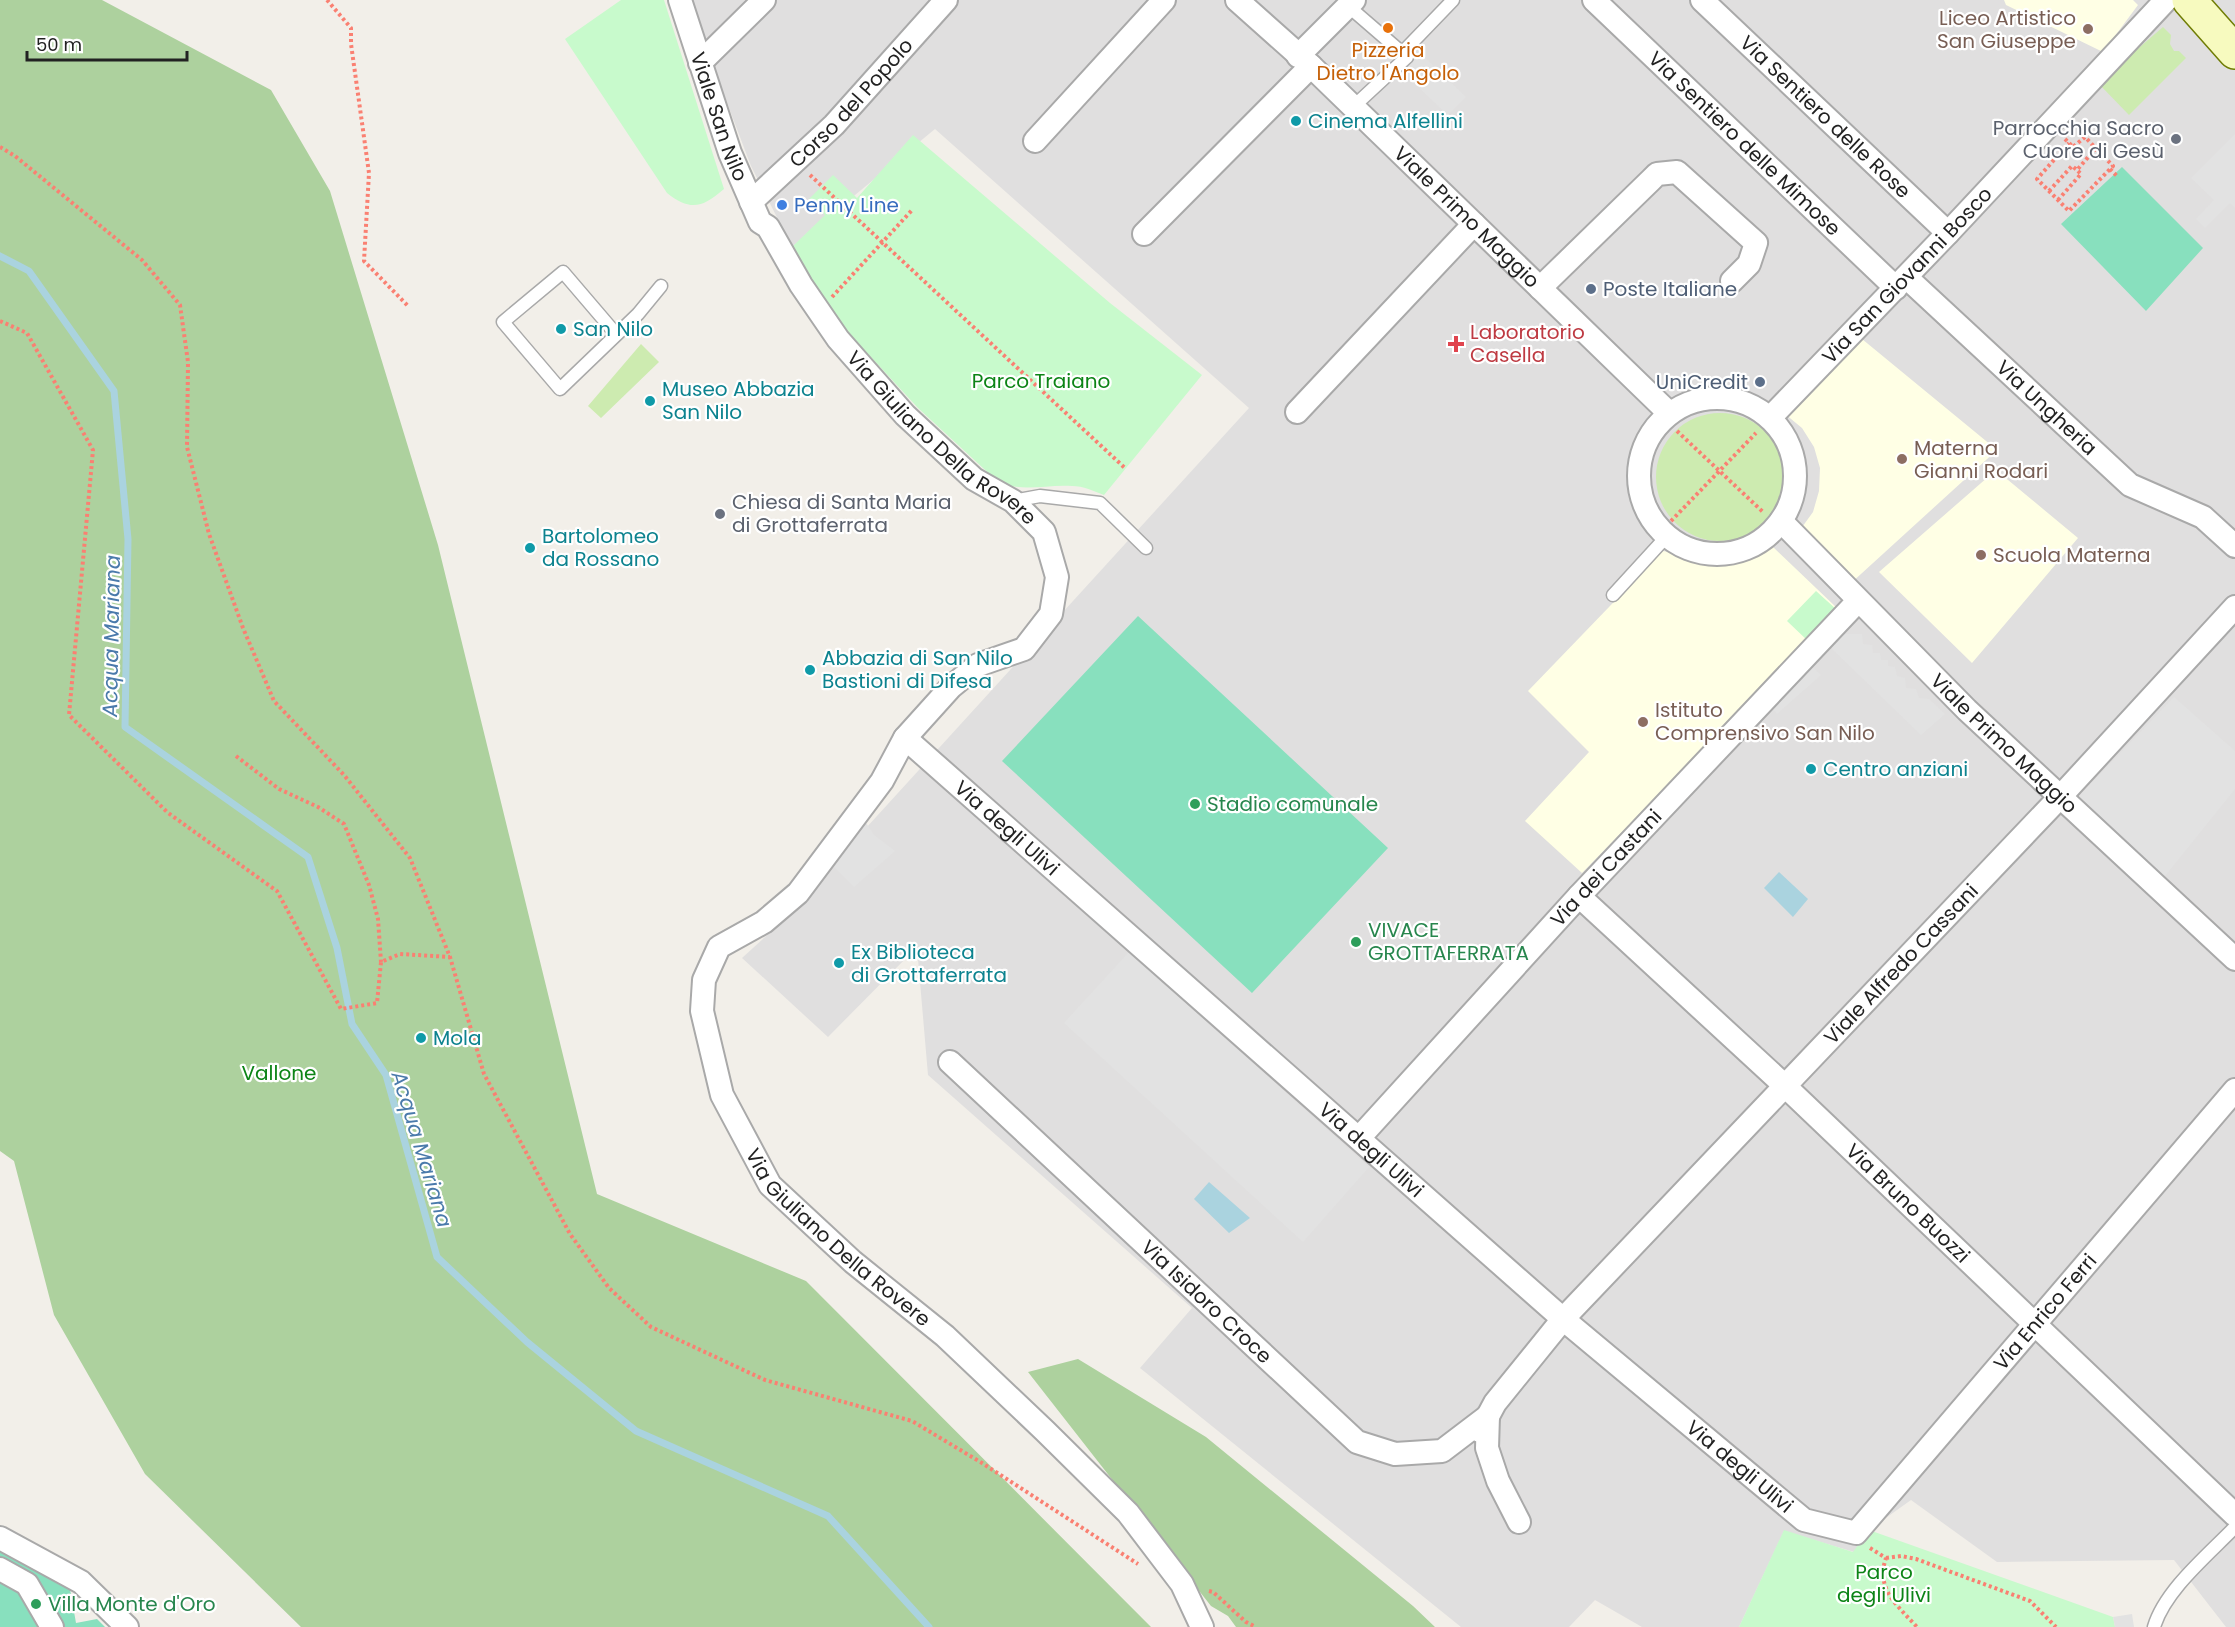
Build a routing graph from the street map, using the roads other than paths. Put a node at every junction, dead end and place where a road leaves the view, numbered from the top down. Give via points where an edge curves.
1 (680, 0) edge
2 (764, 0) edge
3 (946, 0) edge
4 (1164, 0) edge
5 (1453, 0) edge
6 (1594, 0) edge
7 (1702, 0) edge
8 (2166, 0) edge
9 (2189, 0) edge
10 (1248, 3) edge
11 (1351, 3) edge
12 (2235, 52) edge
13 (1402, 53) junction
14 (1305, 61) junction
15 (700, 63) junction
16 (1353, 107) junction
17 (1035, 141) dead end
18 (751, 202) junction
19 (1474, 224) junction
20 (768, 227) joint
21 (1948, 233) junction
22 (1144, 234) dead end
23 (1732, 281) dead end
24 (1901, 283) junction
25 (661, 286) dead end
26 (1540, 288) junction
27 (616, 334) junction
28 (1297, 412) dead end
29 (1666, 415) junction
30 (1770, 418) junction
31 (1013, 501) junction
32 (1779, 524) junction
33 (1664, 534) junction
34 (2235, 546) edge
35 (1146, 548) dead end
36 (1613, 595) dead end
37 (1858, 601) junction
38 (2235, 607) edge
39 (905, 738) junction
40 (2060, 797) junction
41 (1579, 896) junction
42 (2235, 959) edge
43 (950, 1062) dead end
44 (1784, 1085) junction
45 (2235, 1090) edge
46 (1359, 1138) junction
47 (1563, 1319) junction
48 (2033, 1324) junction
49 (1484, 1424) junction
50 (2235, 1515) edge
51 (1520, 1522) dead end
52 (2235, 1527) edge
53 (1856, 1533) joint
54 (0, 1538) edge
55 (0, 1569) edge
56 (52, 1627) edge
57 (127, 1627) edge
58 (1202, 1627) edge
59 (2154, 1627) edge

1 - 15 street, Viale San Nilo
2 - 15 street
3 - 18 street, Corso del Popolo via 834,125
4 - 17 street
5 - 13 lane
6 - 24 street, Via Sentiero delle Mimose
7 - 21 street, Via Sentiero delle Rose
8 - 21 street, Via San Giovanni Bosco
9 - 12 main road
10 - 14 street, Viale Primo Maggio
11 - 13 lane
11 - 14 street
13 - 16 lane via 1407,57
14 - 16 street, Viale Primo Maggio
14 - 22 street
15 - 18 street, Viale San Nilo
16 - 19 street, Viale Primo Maggio
18 - 20 street, Viale San Nilo via 760,222
19 - 26 street, Viale Primo Maggio
19 - 28 street
20 - 31 street, Via Giuliano Della Rovere via 838,339 905,415 974,479
21 - 24 street, Via San Giovanni Bosco
23 - 26 street via 1749,264 1756,243 1677,172 1658,174
24 - 30 street, Via San Giovanni Bosco
24 - 34 street, Via Ungheria via 2130,485 2203,517
25 - 27 lane
26 - 29 street, Viale Primo Maggio
27 - 27 lane via 560,389 503,322 563,272
29 - 30 street via 1694,400 1721,397 1747,403
29 - 33 street via 1650,433 1638,470 1645,508
30 - 32 street via 1785,435 1794,456 1796,479 1792,501
31 - 35 lane via 1040,496 1100,503
31 - 39 street, Via Giuliano Della Rovere via 1044,532 1051,552 1057,577 1051,614 1024,649 978,665 951,687
32 - 33 street via 1753,546 1718,554 1682,546
32 - 37 street, Viale Primo Maggio
33 - 36 lane
37 - 40 street, Viale Primo Maggio
37 - 41 street, Via dei Castani
38 - 40 street, Viale Alfredo Cassani
39 - 46 street, Via degli Ulivi
39 - 58 street, Via Giuliano Della Rovere via 882,781 798,893 764,922 719,947 704,980 702,1011 722,1095 770,1185 853,1262 945,1336 1128,1513 1182,1584
40 - 42 street, Viale Primo Maggio
40 - 44 street, Viale Alfredo Cassani
41 - 44 street, Via Bruno Buozzi
41 - 46 street, Via dei Castani
43 - 49 street, Via Isidoro Croce via 1357,1442 1395,1454 1442,1451
44 - 47 street, Viale Alfredo Cassani
44 - 48 street, Via Bruno Buozzi
45 - 48 street, Via Enrico Ferri
46 - 47 street, Via degli Ulivi
47 - 49 street, Viale Alfredo Cassani via 1495,1403
47 - 53 street, Via degli Ulivi via 1804,1520
48 - 50 street, Via Bruno Buozzi
48 - 53 street, Via Enrico Ferri
49 - 51 street via 1498,1481
52 - 59 lane via 2186,1578 2158,1614
54 - 57 street via 81,1582
55 - 56 street via 27,1584

